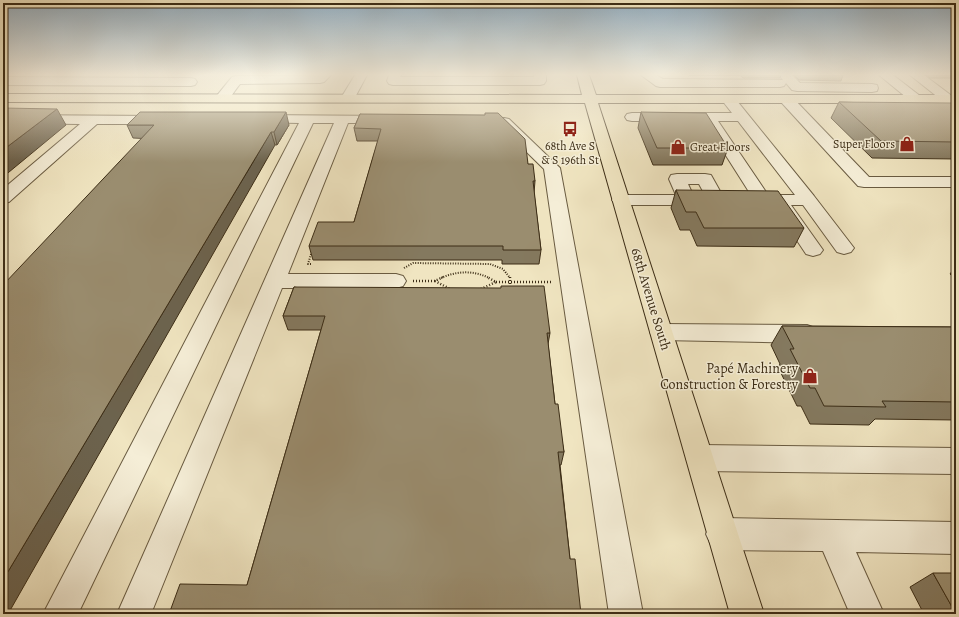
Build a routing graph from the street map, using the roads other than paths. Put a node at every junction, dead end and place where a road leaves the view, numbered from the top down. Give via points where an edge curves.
1 (287, 104) edge
2 (347, 104) edge
3 (378, 104) edge
4 (591, 104) edge
5 (732, 104) edge
6 (794, 104) edge
7 (345, 109) junction
8 (632, 117) dead end
9 (708, 117) junction
10 (742, 117) junction
11 (3, 119) edge
12 (236, 119) edge
13 (308, 119) junction
14 (406, 119) edge
15 (485, 119) edge
16 (93, 120) junction
17 (180, 120) edge
18 (956, 182) edge
19 (3, 198) edge
20 (621, 200) junction
21 (771, 200) junction
22 (808, 200) junction
23 (844, 248) dead end
24 (813, 250) dead end
25 (402, 277) road end
26 (275, 281) junction
27 (661, 332) junction
28 (829, 334) edge
29 (700, 458) junction
30 (956, 461) edge
31 (722, 534) junction
32 (832, 536) junction
33 (956, 538) edge
34 (60, 614) edge
35 (134, 614) edge
36 (626, 614) edge
37 (747, 614) edge
38 (867, 614) edge

1 - 7 main road
2 - 7 street
3 - 7 main road
4 - 20 main road, 68th Avenue South
5 - 10 street
6 - 18 street via 864,182
7 - 13 street
7 - 14 street
7 - 26 street
8 - 9 street
9 - 10 street
9 - 21 street
10 - 22 street
11 - 16 street
12 - 13 street
13 - 34 street
15 - 36 street via 501,119 552,168
16 - 17 street
16 - 19 street
20 - 21 street
20 - 27 main road, 68th Avenue South
21 - 22 street
21 - 24 street
22 - 23 street
25 - 26 street
26 - 35 street
27 - 28 street
27 - 29 main road, 68th Avenue South
29 - 30 street
29 - 31 main road, 68th Avenue South
31 - 32 street
31 - 37 main road, 68th Avenue South
32 - 33 street
32 - 38 street

